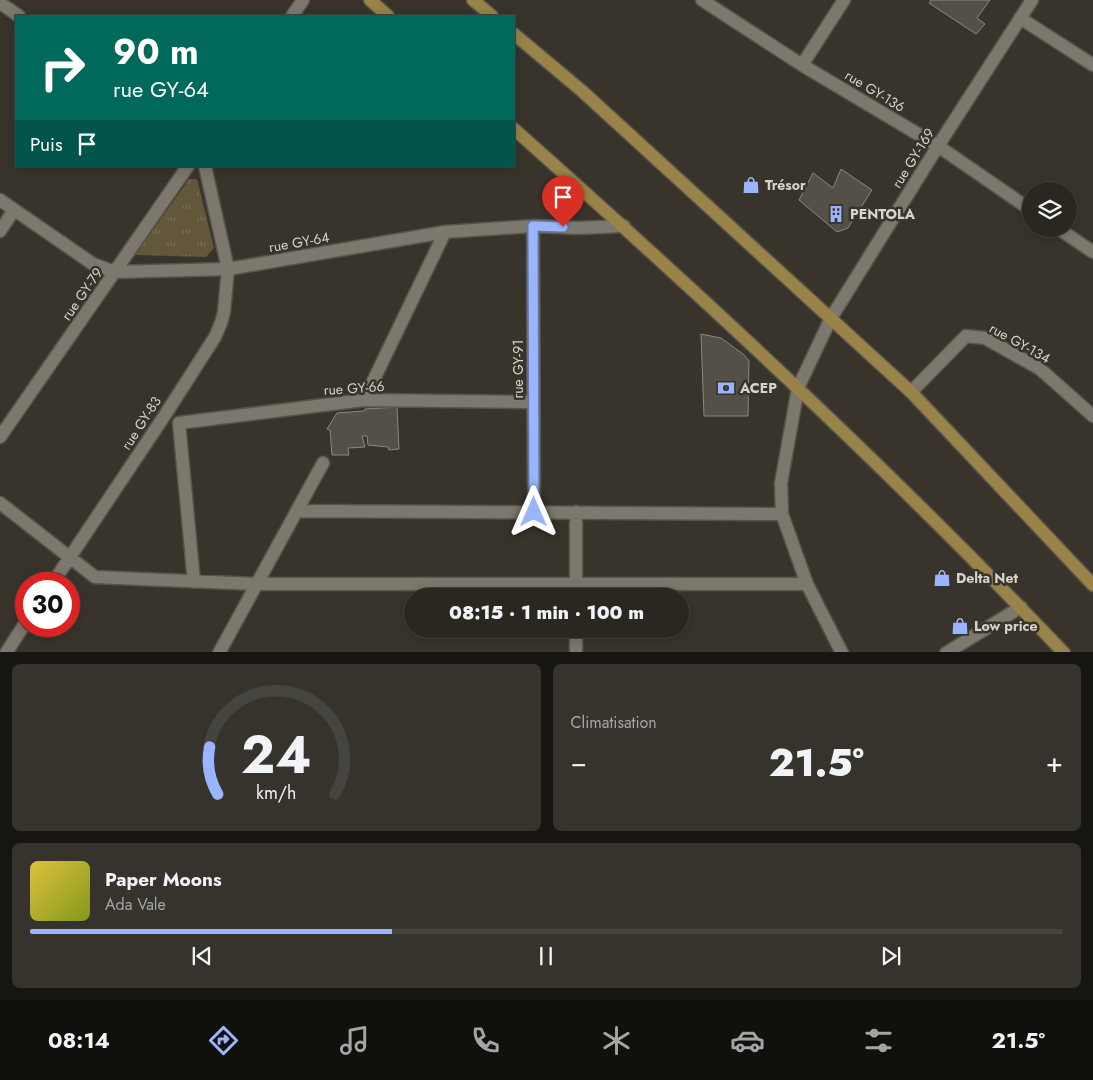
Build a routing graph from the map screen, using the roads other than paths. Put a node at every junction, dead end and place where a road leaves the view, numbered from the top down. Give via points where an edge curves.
1 (303, 0) edge
2 (370, 0) edge
3 (473, 0) edge
4 (702, 0) edge
5 (844, 0) edge
6 (1032, 0) edge
7 (0, 2) edge
8 (18, 15) edge
9 (293, 15) edge
10 (387, 15) edge
11 (491, 15) edge
12 (1020, 18) junction
13 (515, 35) edge
14 (802, 65) junction
15 (1093, 65) edge
16 (515, 129) edge
17 (938, 146) junction
18 (187, 167) edge
19 (204, 167) edge
20 (0, 200) edge
21 (1022, 204) edge
22 (14, 210) junction
23 (533, 226) junction
24 (624, 226) junction
25 (0, 231) edge
26 (445, 232) junction
27 (1071, 237) edge
28 (1093, 252) edge
29 (228, 269) junction
30 (115, 272) junction
31 (831, 318) junction
32 (798, 388) junction
33 (911, 392) junction
34 (364, 400) junction
35 (533, 402) junction
36 (1093, 415) edge
37 (165, 416) junction
38 (179, 423) junction
39 (0, 437) edge
40 (323, 463) dead end
41 (0, 503) edge
42 (297, 511) junction
43 (534, 512) junction
44 (576, 512) junction
45 (782, 514) junction
46 (70, 557) junction
47 (60, 572) edge
48 (194, 582) junction
49 (256, 584) junction
50 (807, 584) junction
51 (1093, 585) edge
52 (469, 588) edge
53 (576, 588) edge
54 (653, 588) edge
55 (1021, 607) junction
56 (16, 637) edge
57 (576, 638) edge
58 (6, 652) edge
59 (218, 652) edge
60 (576, 652) edge
61 (842, 652) edge
62 (946, 652) edge
63 (1064, 652) edge

1 - 9 street
2 - 10 main road
3 - 11 main road
4 - 14 street, rue GY-136
5 - 14 street
6 - 12 street, rue GY-169
7 - 8 street
12 - 15 street
12 - 17 street, rue GY-169
13 - 31 main road via 582,91
14 - 17 street, rue GY-136
16 - 24 main road
17 - 21 street, rue GY-136
17 - 31 street, rue GY-169
18 - 30 street, rue GY-79
19 - 29 street
20 - 22 street, rue GY-64
22 - 25 street
22 - 30 street, rue GY-64 via 93,264
23 - 24 street, rue GY-64
23 - 26 street, rue GY-64
23 - 35 street, rue GY-91
24 - 32 main road
26 - 29 street, rue GY-64
26 - 34 street
27 - 28 street
29 - 30 street, rue GY-64
29 - 37 street, rue GY-83 via 221,323 215,337
30 - 39 street, rue GY-79
31 - 32 street, rue GY-169
31 - 33 main road
32 - 45 street, rue GY-169 via 781,483
32 - 55 main road
33 - 36 street, rue GY-134 via 966,336 974,336 985,338 1040,369
33 - 51 main road
34 - 35 street, rue GY-66
34 - 38 street, rue GY-66
35 - 43 street, rue GY-91
37 - 38 street
37 - 46 street, rue GY-83
38 - 48 street
40 - 42 street
41 - 46 street
42 - 43 street
42 - 49 street
43 - 44 street
44 - 45 street
44 - 53 street
45 - 50 street, rue GY-169
46 - 47 street, rue GY-83
46 - 48 street via 95,577
48 - 49 street
49 - 52 street
49 - 59 street
50 - 54 street
50 - 61 street, rue GY-169
55 - 62 street
55 - 63 main road
56 - 58 street
57 - 60 street

